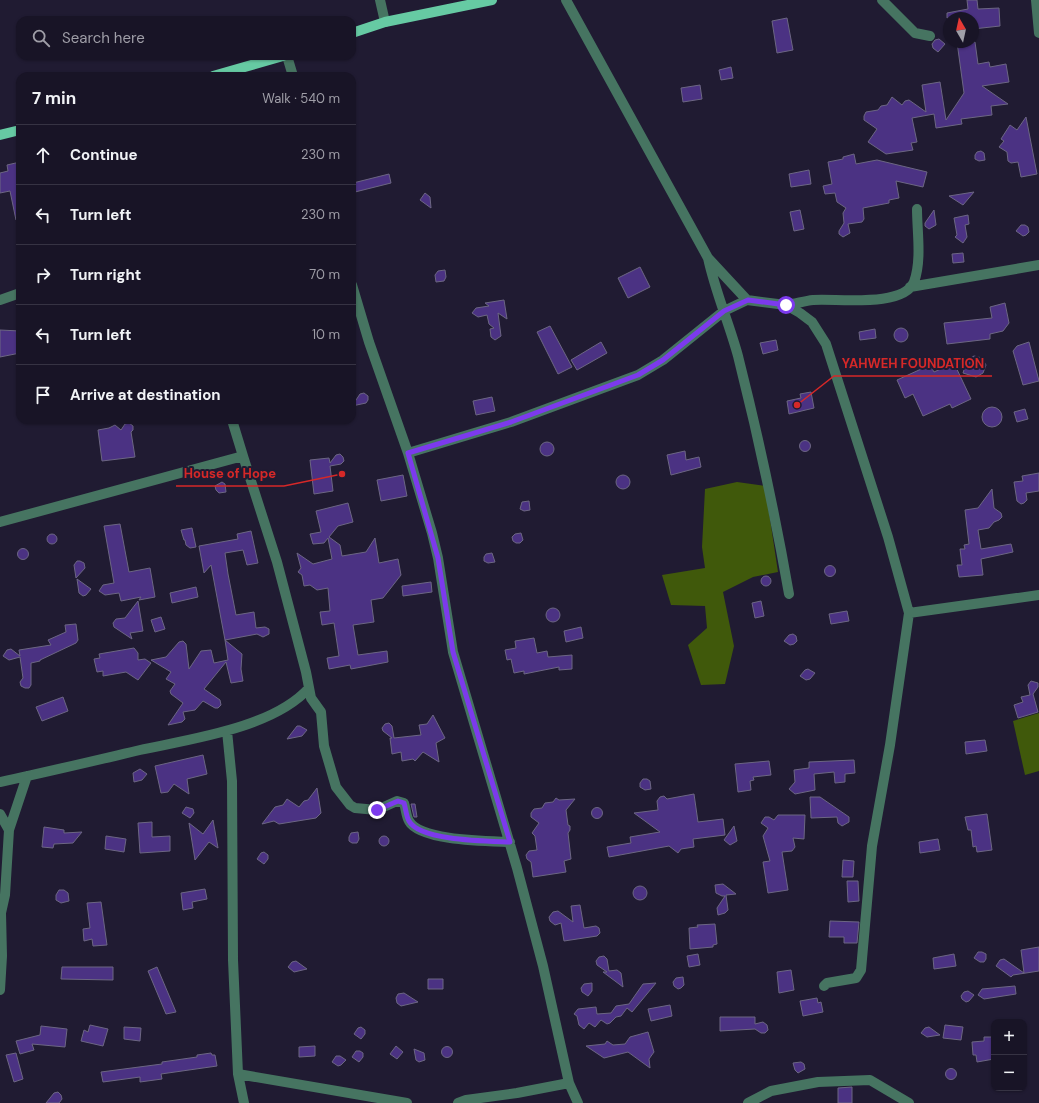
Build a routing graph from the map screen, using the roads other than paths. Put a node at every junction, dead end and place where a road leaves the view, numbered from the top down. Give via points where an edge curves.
1 (380, 0) edge
2 (492, 0) edge
3 (566, 0) edge
4 (882, 0) edge
5 (1036, 0) edge
6 (385, 22) junction
7 (356, 32) edge
8 (1039, 33) edge
9 (930, 36) dead end
10 (269, 60) edge
11 (288, 60) edge
12 (226, 72) edge
13 (292, 72) edge
14 (16, 131) edge
15 (0, 135) edge
16 (917, 209) dead end
17 (708, 258) junction
18 (1039, 265) edge
19 (910, 287) junction
20 (16, 294) edge
21 (356, 298) edge
22 (0, 300) edge
23 (748, 300) junction
24 (786, 305) junction
25 (724, 311) junction
26 (233, 424) edge
27 (408, 453) junction
28 (243, 456) junction
29 (0, 522) edge
30 (789, 594) dead end
31 (1039, 596) edge
32 (909, 613) junction
33 (309, 688) junction
34 (227, 731) junction
35 (26, 776) junction
36 (0, 782) edge
37 (0, 814) edge
38 (9, 830) junction
39 (510, 842) junction
40 (0, 978) edge
41 (824, 986) dead end
42 (0, 990) edge
43 (238, 1074) junction
44 (570, 1083) junction
45 (244, 1103) edge
46 (407, 1103) edge
47 (458, 1103) edge
48 (578, 1103) edge
49 (748, 1103) edge
50 (909, 1103) edge

1 - 6 street
2 - 6 main road
3 - 17 street
4 - 9 street via 915,34
5 - 8 street
6 - 7 main road
10 - 12 main road
11 - 13 street
14 - 15 main road
16 - 19 street via 917,260 914,281
17 - 23 street
17 - 25 street
18 - 19 street
19 - 24 street via 893,297 883,299 814,300
20 - 22 street
21 - 27 street
23 - 24 street
23 - 25 street
24 - 32 street via 812,322 826,344 888,537
25 - 27 street via 663,360 638,375 511,422
25 - 30 street via 767,476
26 - 28 street
27 - 39 street via 438,558 453,652
28 - 29 street
28 - 33 street via 277,562
31 - 32 street
32 - 41 street via 872,846 860,975
33 - 34 street via 284,709
33 - 39 street via 313,703 321,712 321,730 331,773 336,787 350,805 355,808 377,810 398,801 404,803 409,822 425,833
34 - 35 street
34 - 43 street via 232,781 233,960
35 - 36 street
35 - 38 street
37 - 38 street
38 - 40 street via 5,895 1,912
39 - 44 street via 543,966
40 - 42 street
43 - 45 street
43 - 46 street
44 - 47 street
44 - 48 street
49 - 50 street via 771,1091 812,1084 870,1080

